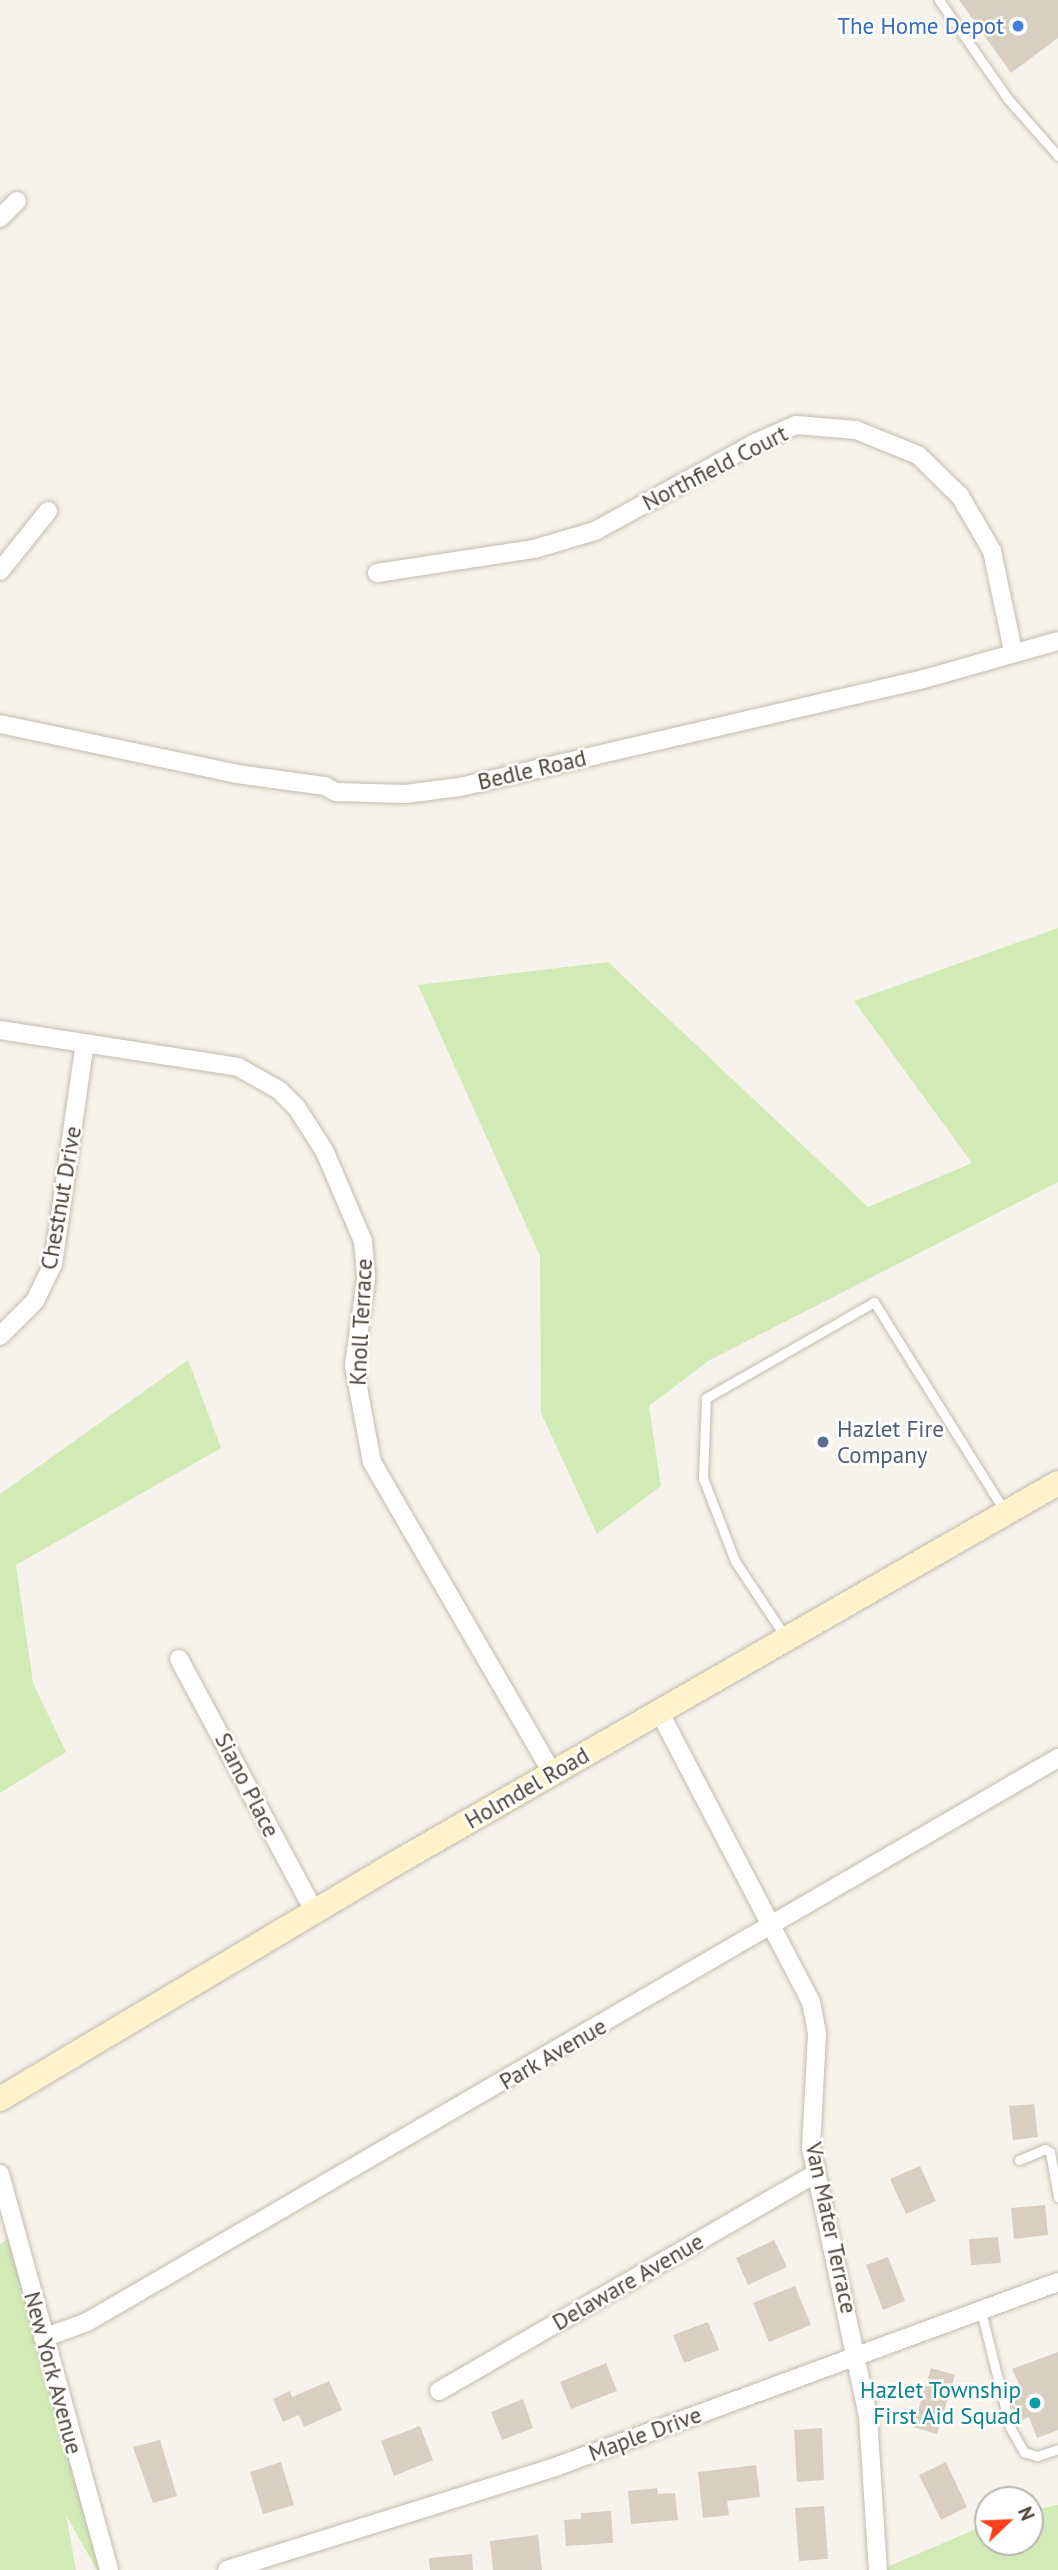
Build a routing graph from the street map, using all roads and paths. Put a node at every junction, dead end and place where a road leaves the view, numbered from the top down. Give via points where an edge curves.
1 (939, 0) edge
2 (1058, 156) edge
3 (17, 201) dead end
4 (0, 218) edge
5 (48, 511) dead end
6 (0, 571) edge
7 (377, 573) dead end
8 (1058, 641) edge
9 (1013, 651) junction
10 (0, 724) edge
11 (0, 1030) edge
12 (85, 1043) junction
13 (0, 1336) edge
14 (1058, 1483) edge
15 (1006, 1514) junction
16 (787, 1640) junction
17 (178, 1659) dead end
18 (660, 1713) junction
19 (1058, 1758) edge
20 (553, 1774) junction
21 (314, 1911) junction
22 (773, 1924) junction
23 (0, 2099) edge
24 (1019, 2160) dead end
25 (816, 2173) junction
26 (0, 2174) edge
27 (1058, 2197) edge
28 (1058, 2282) edge
29 (981, 2311) junction
30 (43, 2338) junction
31 (856, 2358) junction
32 (439, 2391) dead end
33 (1058, 2449) edge
34 (109, 2570) edge
35 (227, 2570) edge
36 (878, 2570) edge

1 - 2 lane via 1008,99
3 - 4 street
5 - 6 street
7 - 9 street, Northfield Court via 546,546 595,531 796,425 856,430 918,455 960,496 992,551
8 - 9 street, Bedle Road
9 - 10 street, Bedle Road via 924,679 460,787 405,794 336,792 324,786 237,774
11 - 12 street, Knoll Terrace
12 - 13 street, Chestnut Drive via 53,1264 35,1301
12 - 20 street, Knoll Terrace via 238,1067 279,1090 310,1126 350,1204 363,1241 366,1279 354,1366 372,1462
14 - 15 main road, Holmdel Road
15 - 16 main road, Holmdel Road
15 - 16 lane via 874,1302 706,1398 703,1478 735,1561
16 - 18 main road, Holmdel Road
17 - 21 street, Siano Place
18 - 20 main road, Holmdel Road
18 - 22 street, Van Mater Terrace
19 - 22 street, Park Avenue
20 - 21 main road, Holmdel Road
21 - 23 main road, Holmdel Road
22 - 25 street, Van Mater Terrace via 806,1987 815,2016 810,2115
22 - 30 street, Park Avenue via 87,2322
24 - 27 lane via 1045,2149 1050,2152
25 - 31 street, Van Mater Terrace
25 - 32 street, Delaware Avenue
26 - 30 street, New York Avenue
28 - 29 street, Maple Drive
29 - 31 street, Maple Drive
29 - 33 lane via 1010,2427 1024,2452 1037,2456
30 - 34 street, New York Avenue
31 - 35 street, Maple Drive via 555,2467
31 - 36 street, Van Mater Terrace via 868,2417

